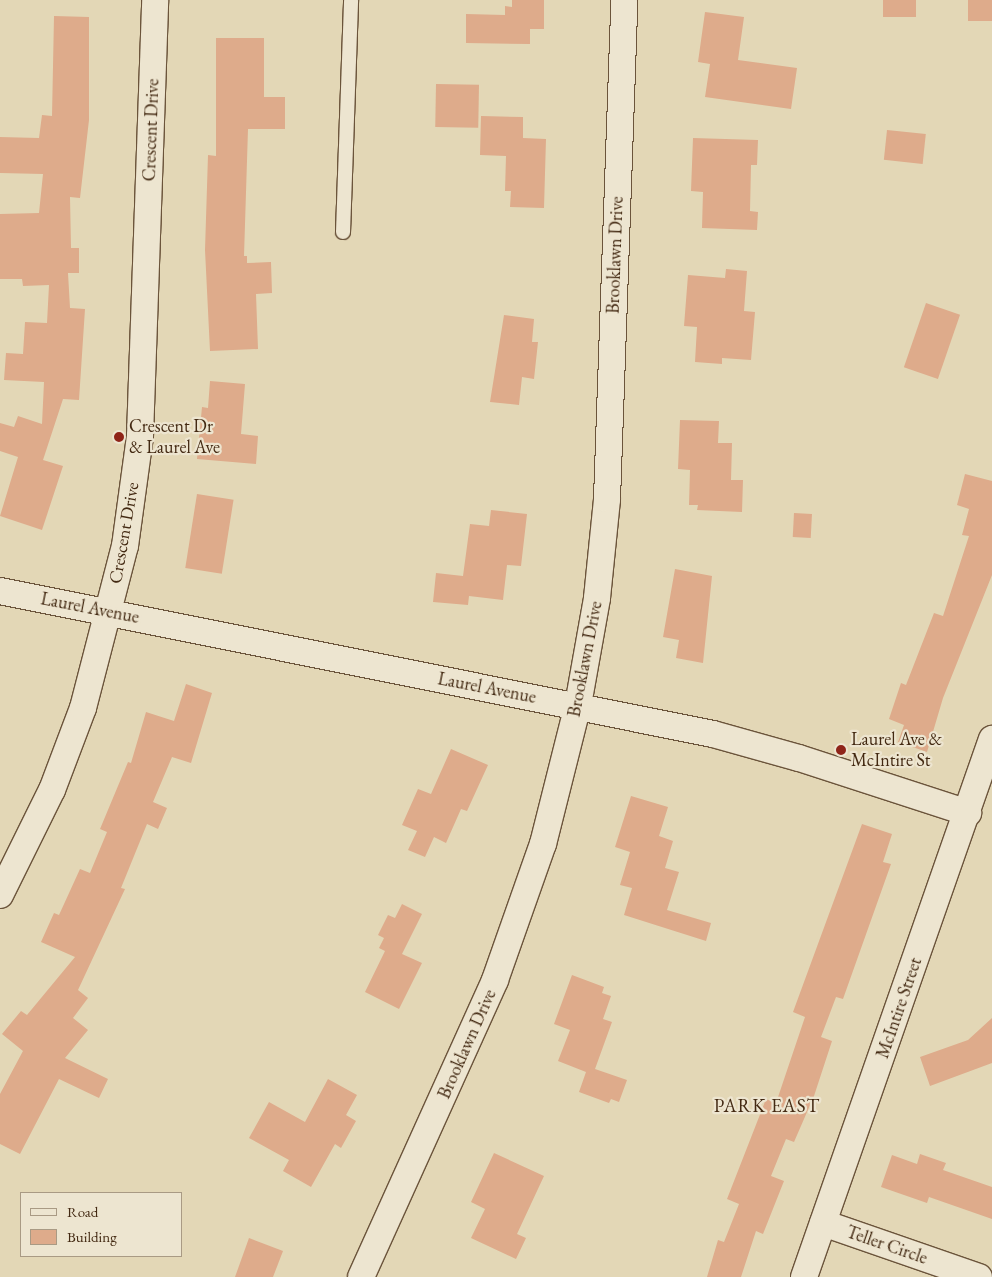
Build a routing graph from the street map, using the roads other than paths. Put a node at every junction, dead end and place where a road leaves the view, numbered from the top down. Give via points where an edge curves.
1 (155, 0) edge
2 (351, 0) edge
3 (624, 0) edge
4 (343, 232) dead end
5 (0, 591) edge
6 (110, 611) junction
7 (578, 705) junction
8 (992, 739) edge
9 (968, 812) junction
10 (0, 896) edge
11 (823, 1223) junction
12 (361, 1277) edge
13 (804, 1277) edge
14 (979, 1277) edge

1 - 6 street, Crescent Drive via 140,436 124,546
2 - 4 lane
3 - 7 street, Brooklawn Drive via 607,499 597,598
5 - 6 street, Laurel Avenue
6 - 7 street, Laurel Avenue
6 - 10 street, Crescent Drive via 83,708 52,790
7 - 9 street, Laurel Avenue via 713,734 817,763
7 - 12 street, Brooklawn Drive via 543,844 495,980
8 - 9 street, McIntire Street
9 - 11 street, McIntire Street
11 - 13 street, McIntire Street
11 - 14 street, Teller Circle

